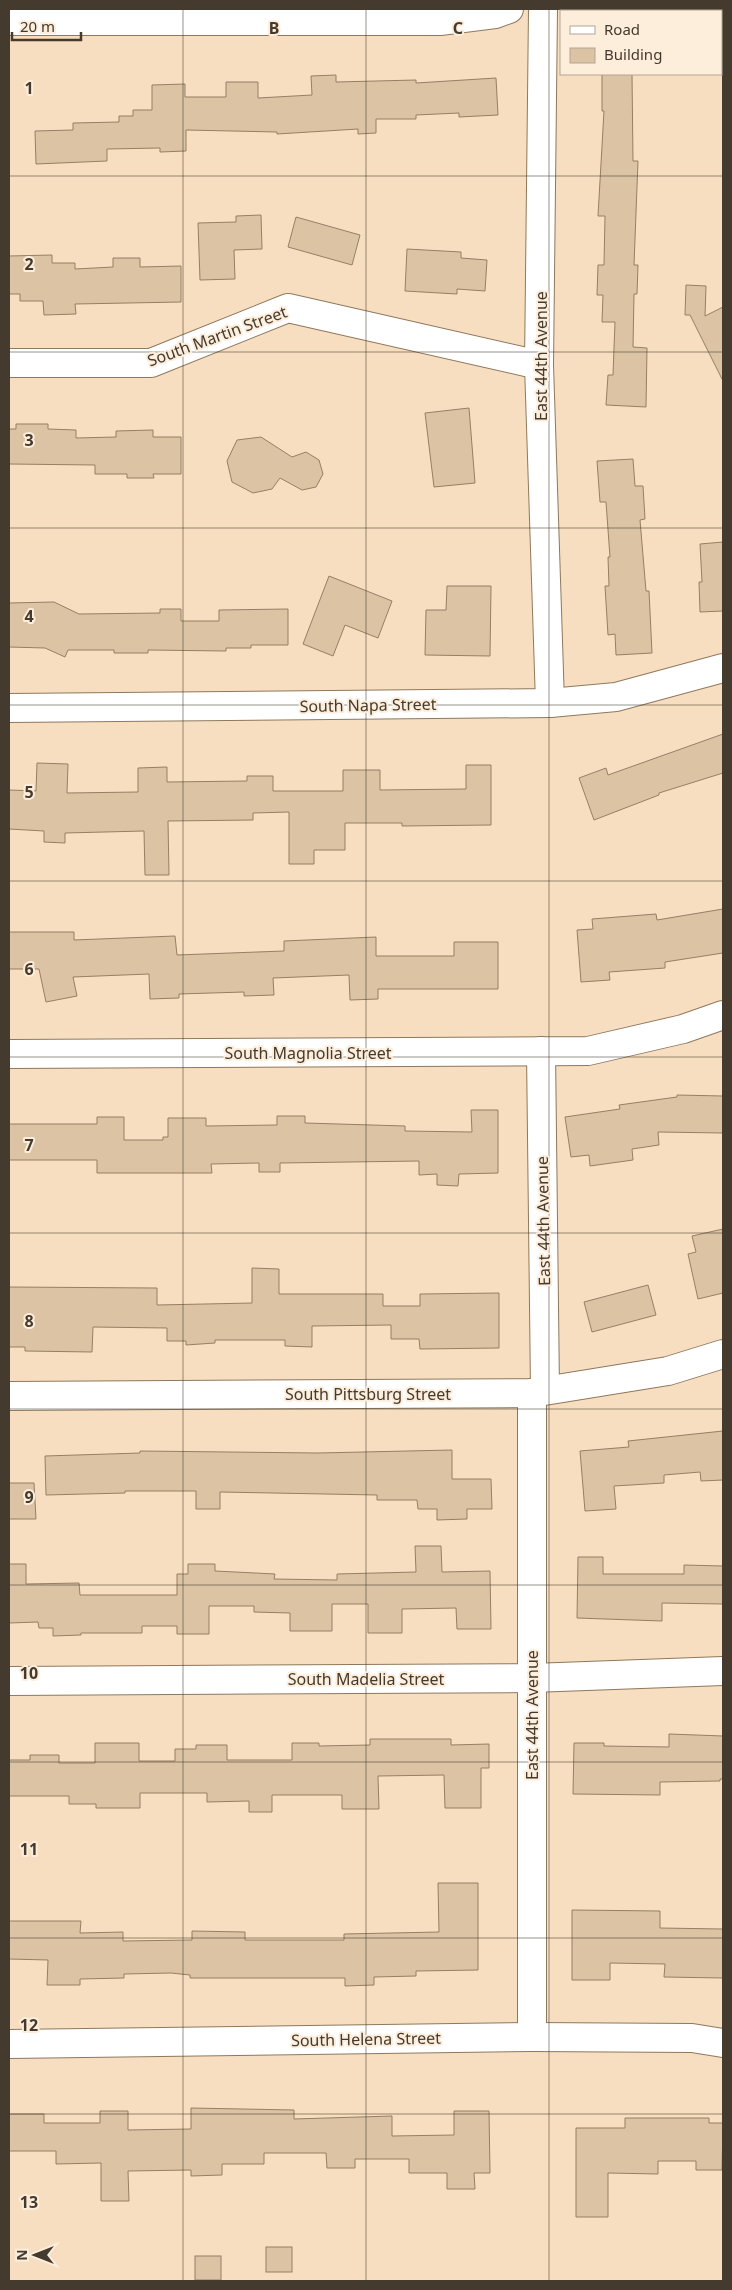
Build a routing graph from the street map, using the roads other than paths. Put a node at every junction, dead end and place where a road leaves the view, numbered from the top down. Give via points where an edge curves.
1 (509, 9) edge
2 (543, 9) edge
3 (9, 20) edge
4 (9, 363) edge
5 (539, 365) junction
6 (723, 668) edge
7 (550, 703) junction
8 (9, 708) edge
9 (723, 1015) edge
10 (540, 1051) junction
11 (9, 1054) edge
12 (723, 1354) edge
13 (538, 1391) junction
14 (9, 1396) edge
15 (723, 1671) edge
16 (532, 1678) junction
17 (9, 1681) edge
18 (532, 2037) junction
19 (723, 2042) edge
20 (9, 2044) edge

1 - 3 street via 495,14 440,21
2 - 5 street, East 44th Avenue
4 - 5 street, South Martin Street via 151,363 288,308
5 - 7 street, East 44th Avenue
6 - 7 street, South Napa Street via 616,697
7 - 8 street, South Napa Street
9 - 10 street, South Magnolia Street via 683,1029 588,1051
10 - 11 street, South Magnolia Street
10 - 13 street, East 44th Avenue
12 - 13 street, South Pittsburg Street via 668,1370
13 - 14 street, South Pittsburg Street
13 - 16 street, East 44th Avenue
15 - 16 street, South Madelia Street
16 - 17 street, South Madelia Street
16 - 18 street, East 44th Avenue
18 - 19 street, South Helena Street via 692,2038
18 - 20 street, South Helena Street

